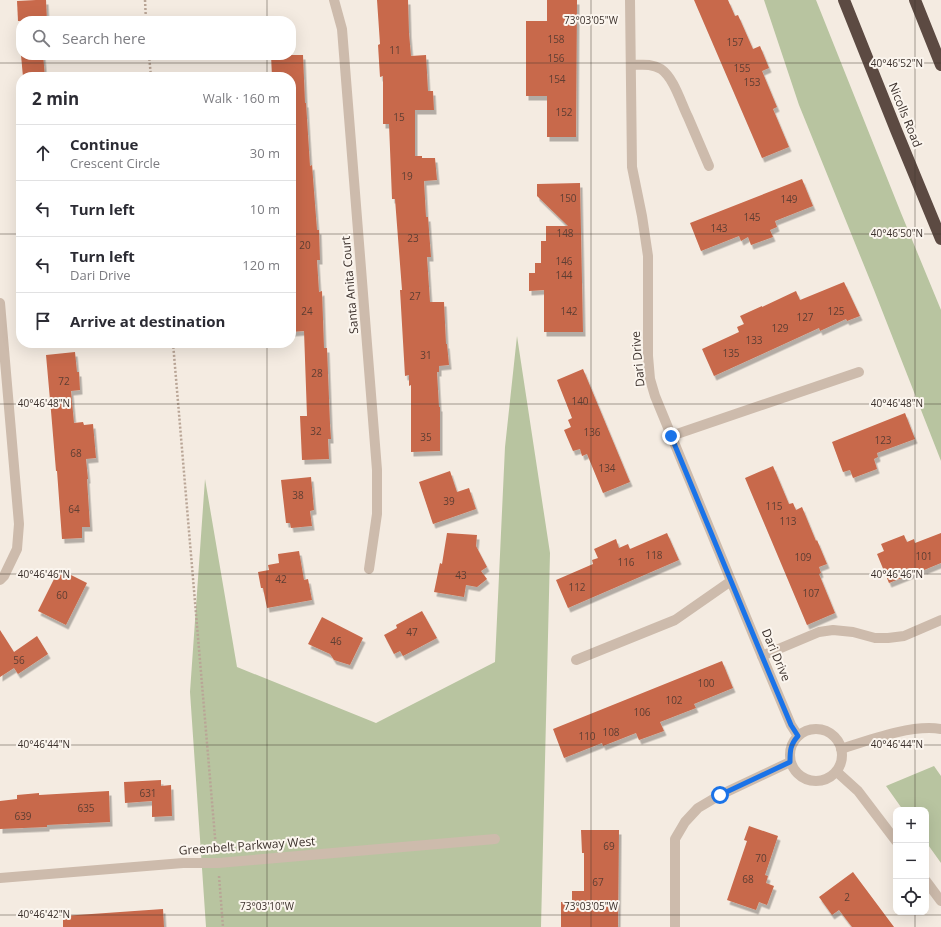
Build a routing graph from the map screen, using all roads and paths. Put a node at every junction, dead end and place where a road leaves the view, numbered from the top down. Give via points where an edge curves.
1 (145, 0) edge
2 (334, 0) edge
3 (630, 0) edge
4 (844, 0) edge
5 (915, 0) edge
6 (146, 16) edge
7 (149, 60) edge
8 (941, 65) edge
9 (631, 66) junction
10 (151, 72) edge
11 (708, 166) dead end
12 (941, 239) edge
13 (0, 303) edge
14 (173, 348) edge
15 (859, 372) dead end
16 (671, 436) junction
17 (369, 569) dead end
18 (0, 580) edge
19 (731, 581) junction
20 (941, 620) edge
21 (762, 656) junction
22 (576, 660) dead end
23 (941, 729) edge
24 (798, 736) junction
25 (841, 749) junction
26 (790, 762) junction
27 (837, 772) junction
28 (893, 837) edge
29 (495, 839) dead end
30 (218, 863) junction
31 (0, 878) edge
32 (929, 885) edge
33 (941, 901) edge
34 (223, 927) edge
35 (675, 927) edge

1 - 6 path
2 - 17 street, Santa Anita Court via 342,29 377,470 377,514
3 - 9 street, Dari Drive
4 - 12 highway, Nicolls Road
5 - 8 highway
7 - 10 path
9 - 11 street via 652,65 665,73 674,85
9 - 16 street, Dari Drive via 632,167 648,256 650,379
13 - 18 street via 19,524 17,549
14 - 30 path
15 - 16 street
16 - 19 street, Dari Drive
19 - 21 street, Dari Drive
19 - 22 street via 675,620
20 - 21 street via 904,636 888,638 875,638 846,631 819,632
21 - 24 street, Dari Drive
23 - 25 street via 932,727 899,731
24 - 25 street via 809,730 823,730 835,737
24 - 26 street via 791,746
25 - 27 street via 842,761
26 - 27 street via 799,776 810,781 822,781
26 - 35 street via 715,798 698,808 685,822 675,839
27 - 28 street via 858,791
29 - 30 street, Greenbelt Parkway West
30 - 31 street, Greenbelt Parkway West via 183,863
30 - 34 path
32 - 33 street

